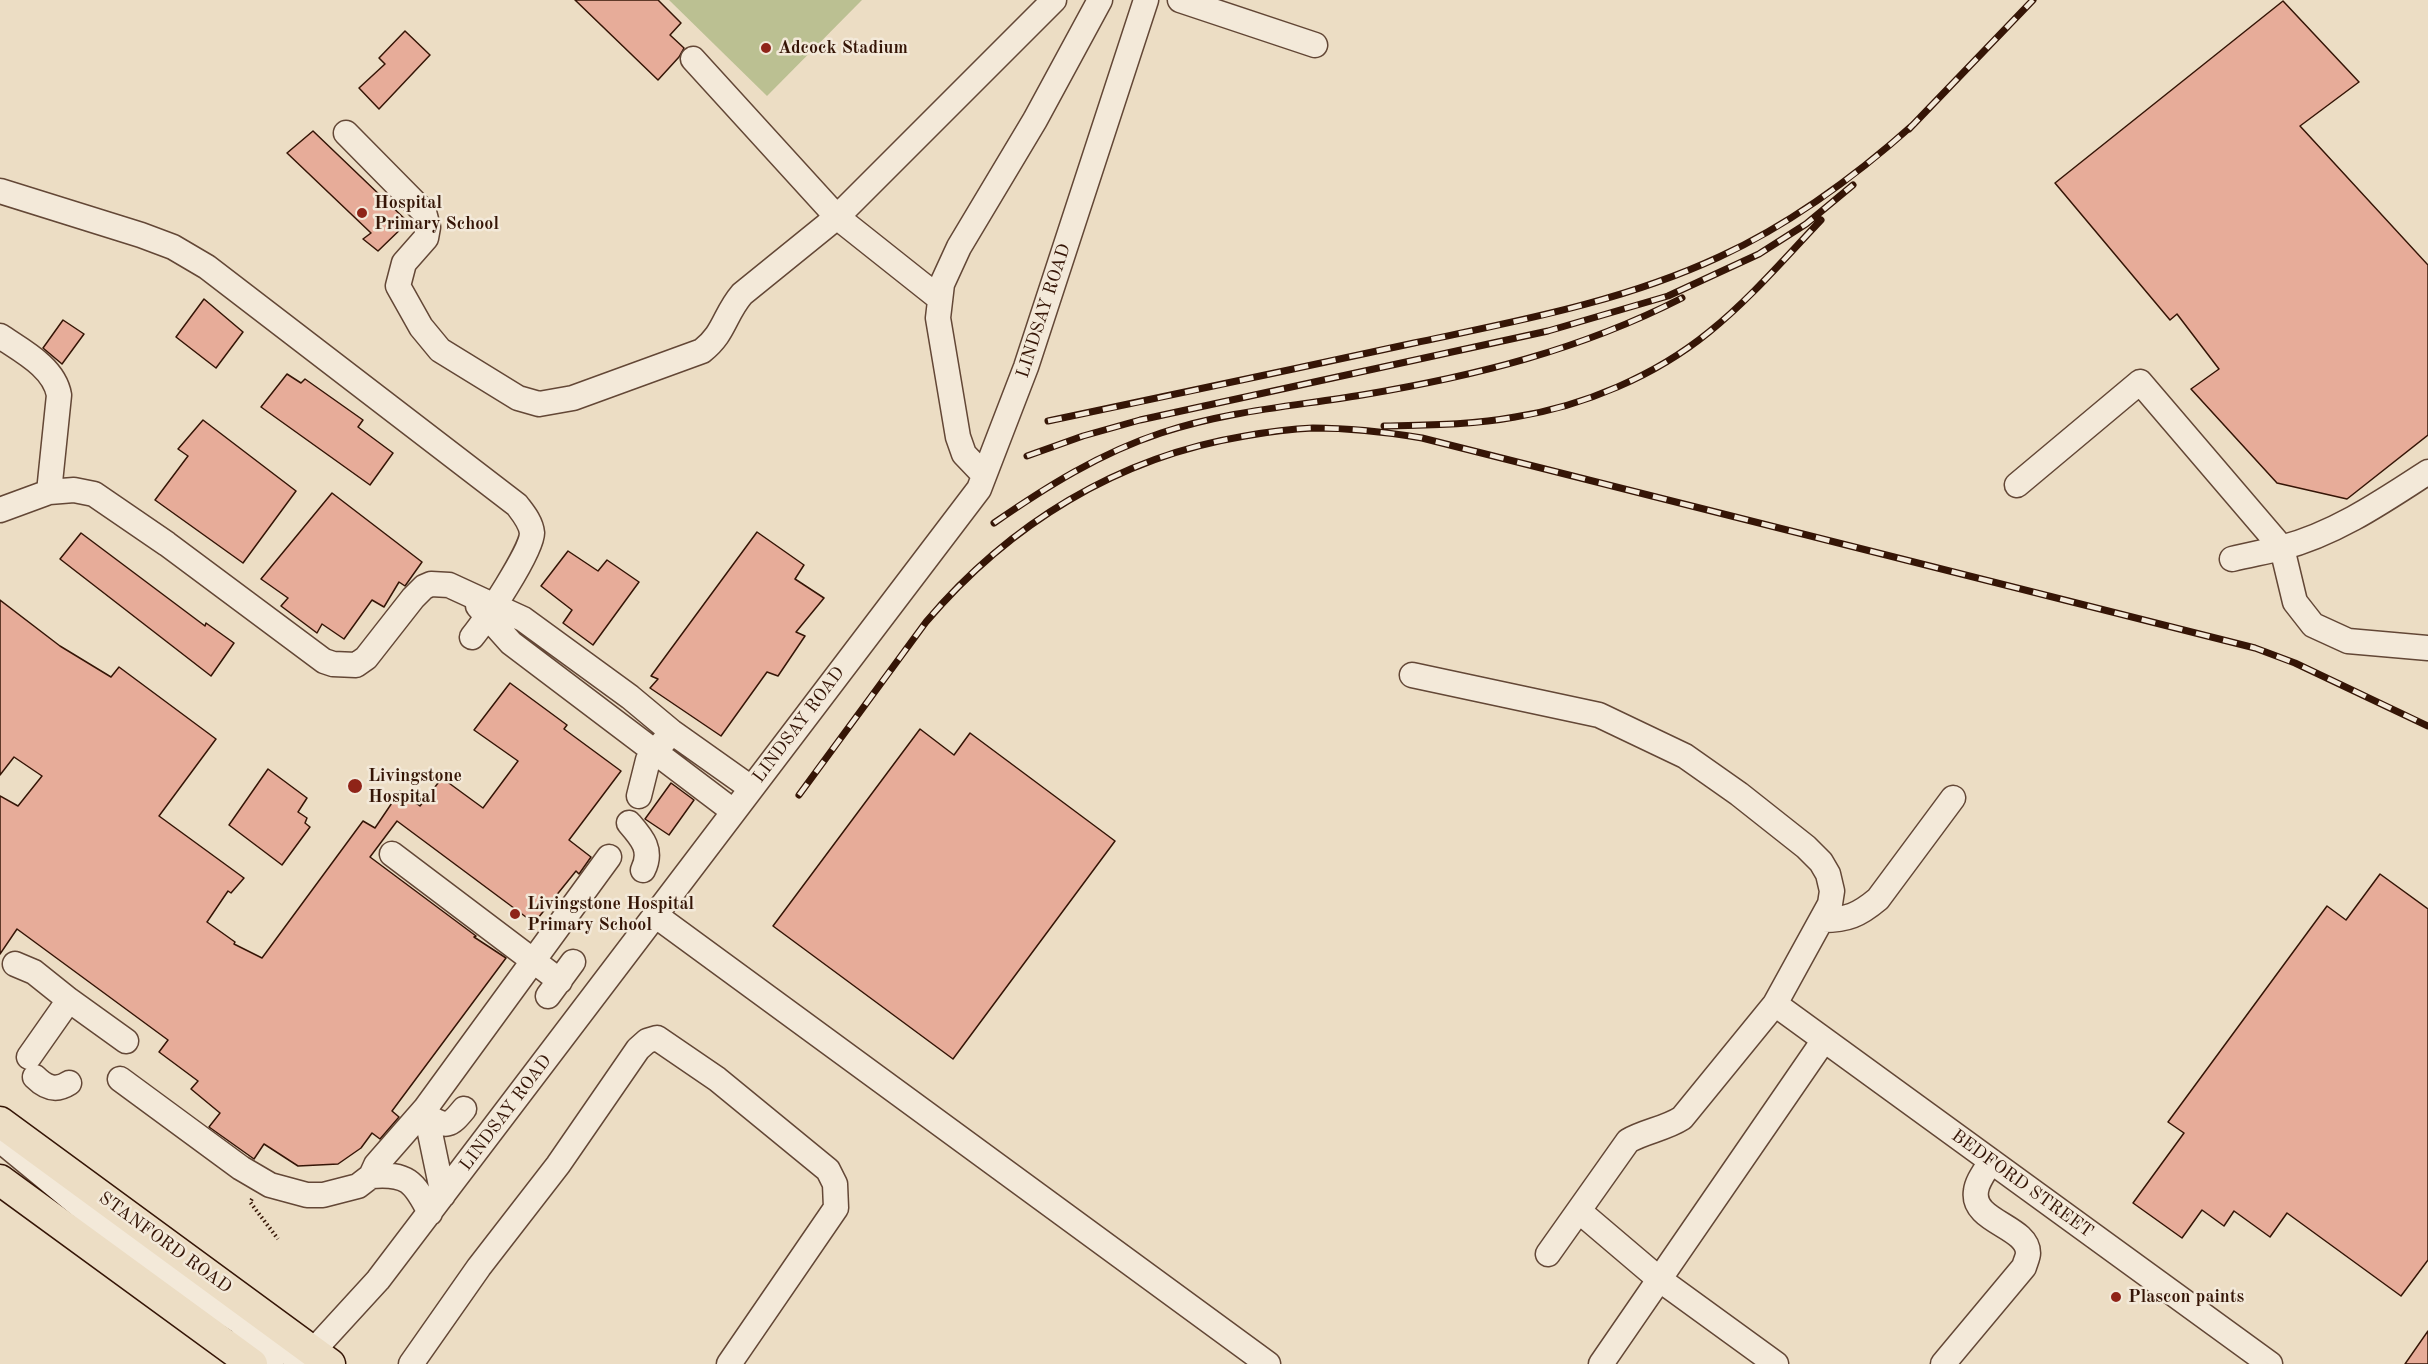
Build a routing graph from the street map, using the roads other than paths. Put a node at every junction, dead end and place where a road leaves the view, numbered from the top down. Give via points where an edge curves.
1 (1054, 0) edge
2 (1100, 0) edge
3 (1146, 0) edge
4 (1180, 0) edge
5 (1315, 45) dead end
6 (693, 59) dead end
7 (346, 133) dead end
8 (0, 191) edge
9 (837, 218) junction
10 (939, 298) junction
11 (0, 336) edge
12 (2428, 472) edge
13 (984, 475) junction
14 (2017, 485) dead end
15 (49, 492) junction
16 (0, 510) edge
17 (2282, 548) junction
18 (2232, 559) dead end
19 (491, 611) junction
20 (472, 637) dead end
21 (2428, 648) edge
22 (1412, 675) dead end
23 (672, 732) junction
24 (655, 751) junction
25 (751, 788) junction
26 (639, 796) dead end
27 (1953, 798) dead end
28 (734, 811) junction
29 (629, 824) dead end
30 (392, 854) dead end
31 (609, 857) dead end
32 (644, 870) dead end
33 (655, 915) junction
34 (1823, 920) junction
35 (533, 961) junction
36 (15, 964) dead end
37 (560, 980) dead end
38 (69, 1000) junction
39 (1774, 1004) junction
40 (1824, 1040) junction
41 (126, 1041) dead end
42 (120, 1079) dead end
43 (69, 1083) dead end
44 (464, 1109) dead end
45 (426, 1113) junction
46 (0, 1122) edge
47 (0, 1140) edge
48 (0, 1160) edge
49 (1990, 1161) junction
50 (370, 1176) junction
51 (0, 1180) edge
52 (436, 1204) junction
53 (1579, 1211) junction
54 (1548, 1254) dead end
55 (1659, 1279) junction
56 (309, 1361) edge
57 (252, 1364) edge
58 (271, 1364) edge
59 (411, 1364) edge
60 (729, 1364) edge
61 (1268, 1364) edge
62 (1601, 1364) edge
63 (1776, 1364) edge
64 (1943, 1364) edge
65 (2270, 1364) edge

1 - 9 street
2 - 10 street via 954,256
3 - 13 street, LINDSAY ROAD via 1026,367
4 - 5 street
6 - 9 street
7 - 9 street via 424,212 426,238 404,263 398,286 421,327 440,350 518,398 539,404 573,398 702,351 716,340 730,308 742,294
8 - 19 street via 141,235 173,247 207,267 517,505 530,523 531,541
9 - 10 street
10 - 13 street via 938,318 958,436 964,454
11 - 15 street via 37,362 57,382
12 - 17 street via 2370,510
13 - 25 street, LINDSAY ROAD via 979,489
14 - 17 street via 2140,382
15 - 16 street
15 - 19 street via 83,491 103,498 333,664 356,665 366,658 412,598 432,584 467,593
17 - 18 street
17 - 21 street via 2295,602 2313,625 2348,641
19 - 20 street
19 - 23 street via 523,619
19 - 24 street via 512,643
22 - 34 street via 1599,715 1685,756 1821,861 1832,891
23 - 24 street
23 - 25 street
24 - 26 street via 645,768
24 - 28 street
25 - 28 street, LINDSAY ROAD
27 - 34 street via 1878,899 1862,913
28 - 33 street, LINDSAY ROAD
29 - 32 street via 647,850
30 - 35 street
31 - 35 street
33 - 52 street, LINDSAY ROAD
33 - 61 street
34 - 39 street
35 - 37 street
35 - 45 street
36 - 38 street via 34,972
38 - 41 street
38 - 43 street via 32,1067 41,1083 51,1088
39 - 40 street, BEDFORD STREET
39 - 53 street via 1682,1118 1628,1142
40 - 49 street, BEDFORD STREET
40 - 55 street
42 - 50 street via 242,1168 285,1190 323,1196 358,1186
44 - 45 street via 446,1124
45 - 50 street
45 - 52 street
46 - 56 main road, STANFORD ROAD
47 - 56 street via 85,1210 210,1301
48 - 58 street via 226,1334
49 - 64 street via 1976,1189 1976,1202 2024,1241 2028,1252 2024,1267
49 - 65 street, BEDFORD STREET
50 - 52 street via 404,1177
51 - 57 main road
52 - 56 street, LINDSAY ROAD
53 - 54 street
53 - 55 street
55 - 62 street
55 - 63 street
59 - 60 street via 638,1049 657,1038 726,1087 828,1170 835,1184 836,1208

